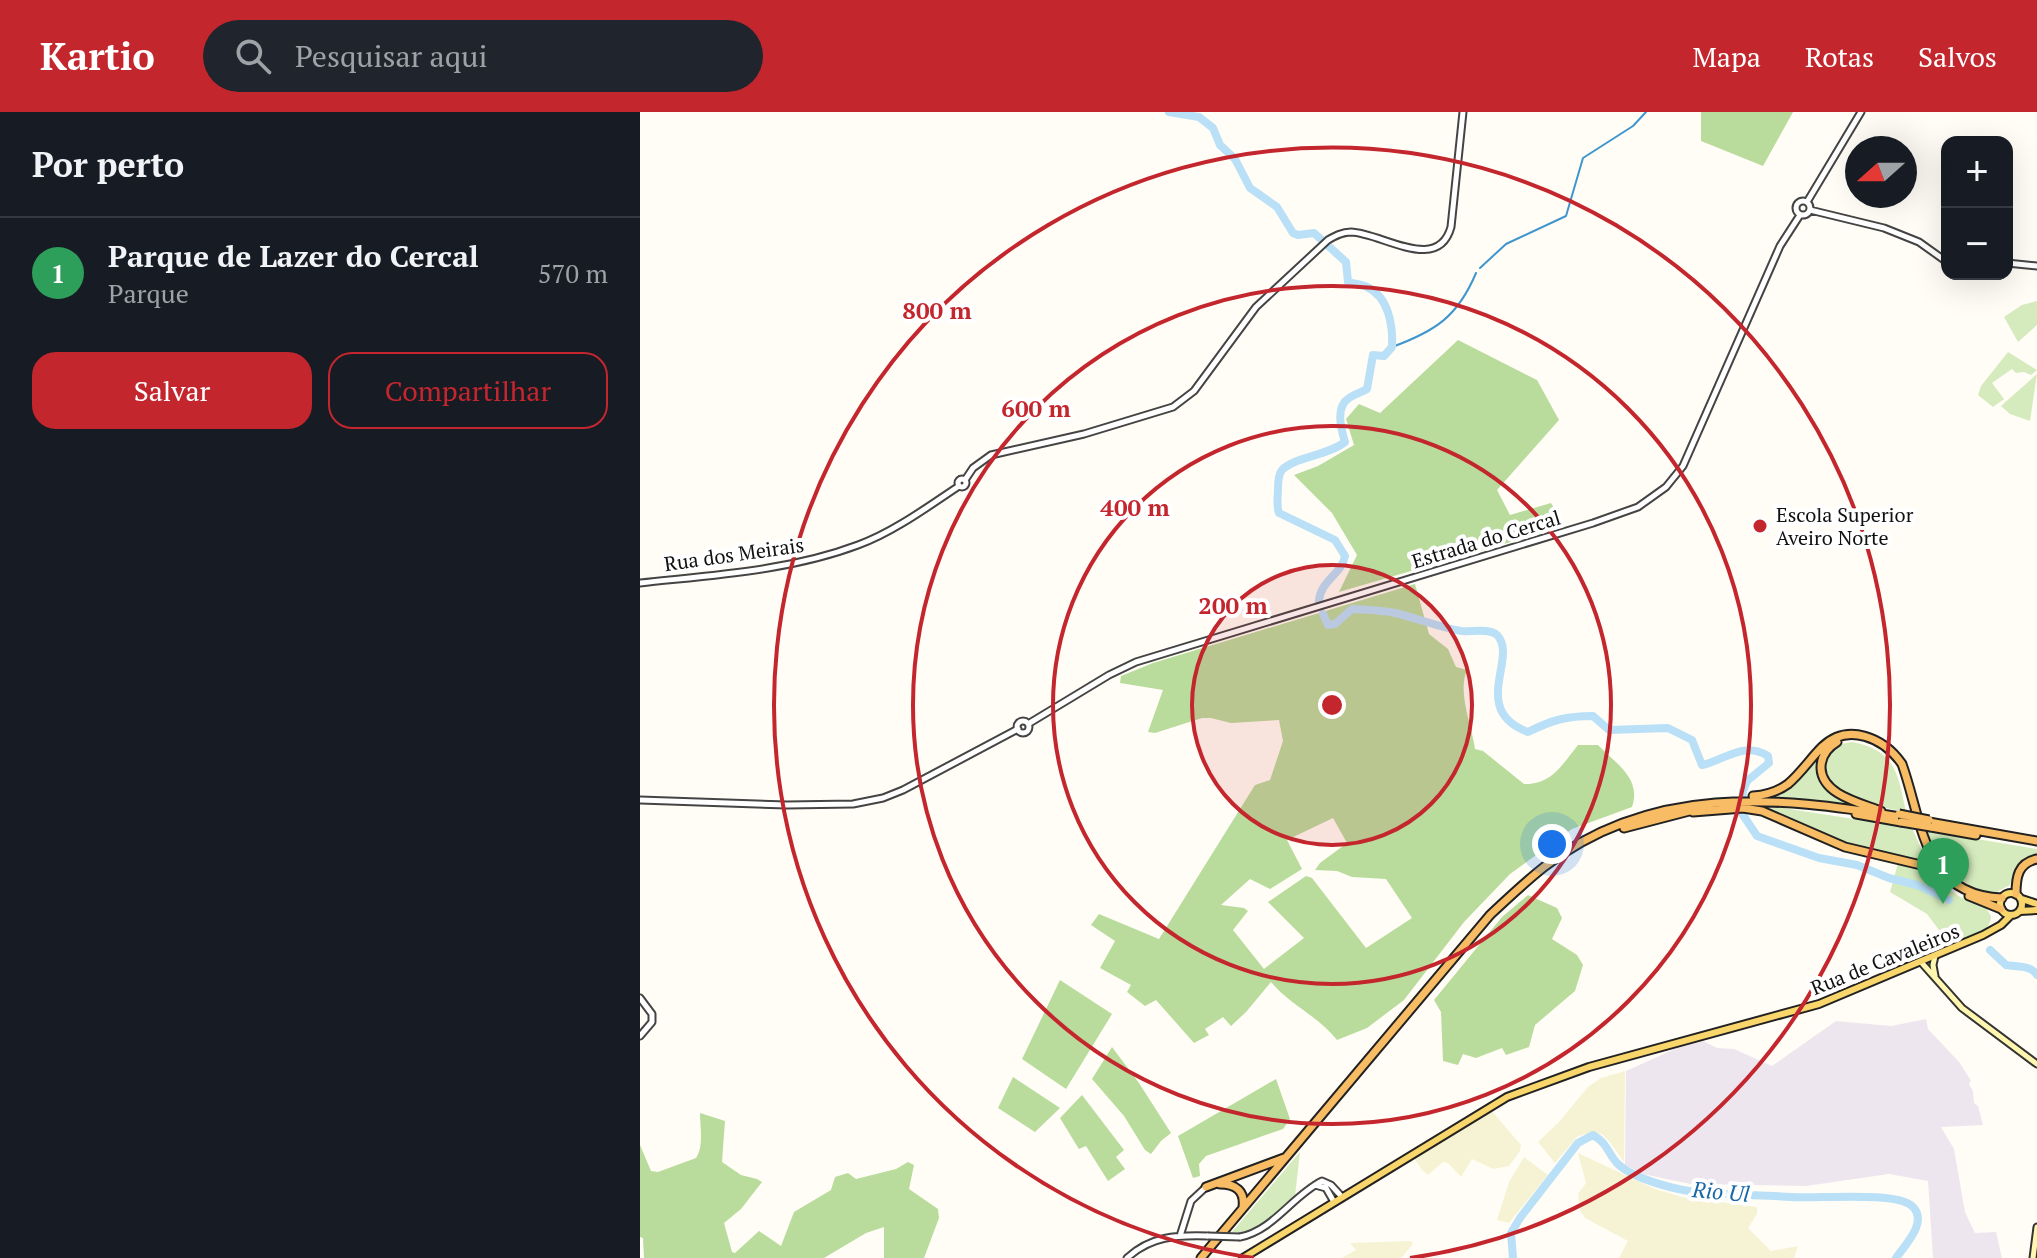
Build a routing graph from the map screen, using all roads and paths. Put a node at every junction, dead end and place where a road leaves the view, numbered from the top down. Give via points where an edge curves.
1 (1463, 112) edge
2 (1861, 112) edge
3 (1807, 202) junction
4 (1810, 210) junction
5 (1800, 215) junction
6 (1941, 258) edge
7 (2013, 264) edge
8 (2037, 266) edge
9 (640, 583) edge
10 (640, 800) edge
11 (1751, 802) junction
12 (1733, 803) junction
13 (1900, 818) junction
14 (1930, 823) junction
15 (2037, 843) edge
16 (2037, 859) edge
17 (1943, 878) junction
18 (2018, 896) junction
19 (2002, 898) junction
20 (2037, 904) edge
21 (2002, 910) junction
22 (2037, 910) edge
23 (2020, 911) junction
24 (2011, 915) junction
25 (1992, 930) junction
26 (1935, 956) junction
27 (1921, 962) junction
28 (1936, 977) junction
29 (640, 998) edge
30 (640, 1036) edge
31 (2037, 1064) edge
32 (1289, 1154) junction
33 (1314, 1185) junction
34 (1206, 1187) junction
35 (1342, 1197) junction
36 (1334, 1202) junction
37 (1242, 1210) junction
38 (1185, 1220) junction
39 (2037, 1227) edge
40 (1190, 1235) junction
41 (1180, 1236) junction
42 (1127, 1258) edge
43 (1204, 1258) edge
44 (1243, 1258) edge
45 (2033, 1258) edge

1 - 9 street, Rua dos Meirais via 1451,227 1441,245 1418,250 1352,232 1328,240 1256,307 1194,391 1173,407 991,455 959,486 861,544 785,566
2 - 3 street
3 - 4 street
3 - 5 street via 1797,204
4 - 5 street
4 - 6 street via 1884,228
5 - 10 street, Estrada do Cercal via 1780,246 1691,454 1666,487 1638,507 1136,662 883,798 787,805
7 - 8 street
11 - 12 highway
11 - 13 highway
11 - 17 highway via 1845,847 1921,865
11 - 19 highway via 1786,785 1831,740 1867,736 1894,752 1902,764 1924,843 1938,867 1963,888
12 - 32 highway via 1661,811 1607,831 1564,853 1526,882 1470,937
12 - 43 highway via 1622,829 1565,857 1532,882 1493,918
13 - 14 highway, bridge
13 - 17 highway via 1828,785 1822,775 1825,752 1840,740 1865,739 1890,755 1902,777 1926,858
14 - 15 highway
14 - 15 highway
16 - 18 highway via 2017,875
17 - 21 highway
18 - 19 main road
18 - 20 main road
18 - 23 main road
19 - 21 main road
21 - 24 main road
21 - 25 main road
22 - 23 main road
23 - 24 main road
24 - 25 main road, Rua de Cavaleiros
25 - 26 main road, Rua de Cavaleiros
26 - 27 main road, Rua de Cavaleiros
26 - 28 main road
27 - 28 main road
27 - 35 main road, Rua de Cavaleiros via 1789,1014 1603,1063 1507,1097
28 - 31 main road via 1968,1013
29 - 30 street via 652,1022
32 - 34 highway
32 - 37 highway
33 - 35 street via 1327,1182
33 - 36 street via 1326,1188
33 - 40 street, bridge via 1253,1234
34 - 37 highway via 1235,1186 1244,1200
34 - 38 street via 1191,1201
35 - 36 main road, Rua de Cavaleiros
36 - 44 main road, Rua de Cavaleiros
37 - 43 highway
38 - 40 street
38 - 41 street
39 - 45 main road
40 - 41 street
41 - 42 street via 1156,1239

